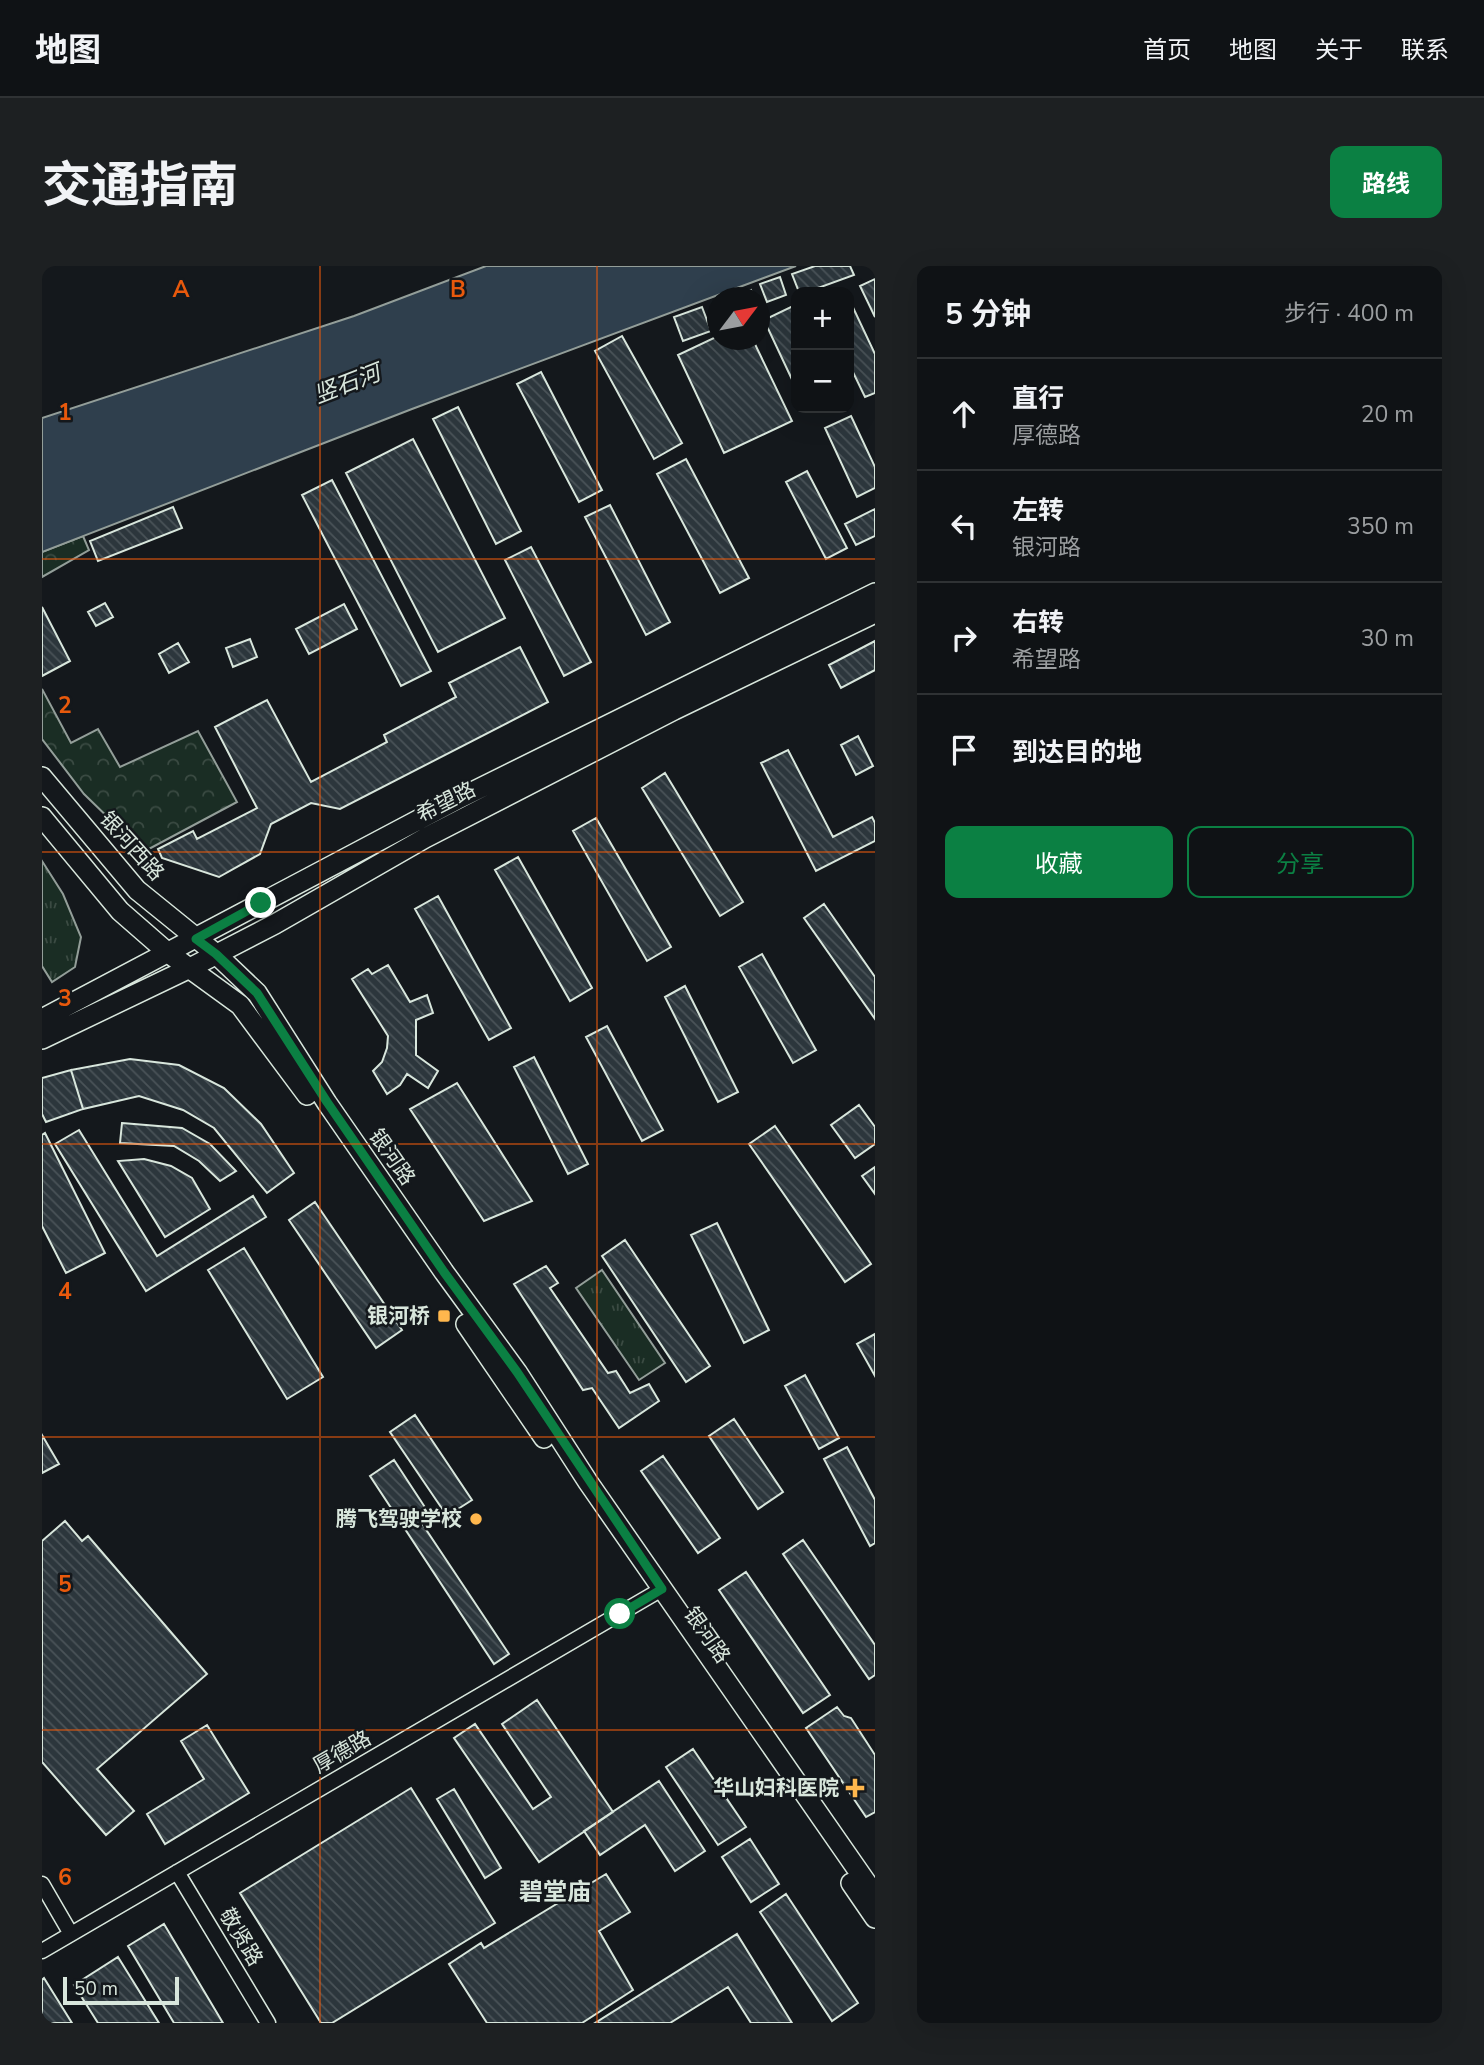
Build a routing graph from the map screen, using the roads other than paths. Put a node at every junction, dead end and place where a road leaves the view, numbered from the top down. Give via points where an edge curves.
1 (875, 593) edge
2 (875, 613) edge
3 (42, 777) edge
4 (42, 817) edge
5 (196, 939) junction
6 (167, 952) junction
7 (216, 954) junction
8 (190, 968) junction
9 (42, 1019) edge
10 (42, 1039) edge
11 (657, 1592) junction
12 (177, 1872) junction
13 (42, 1884) edge
14 (875, 1895) edge
15 (875, 1918) edge
16 (71, 1934) junction
17 (42, 1951) edge
18 (268, 2023) edge

1 - 5 main road, 希望路 via 456,800
2 - 7 main road, 希望路 via 425,838
3 - 5 main road, 银河西路 via 137,890
4 - 6 main road via 120,911
5 - 6 main road, 希望路
5 - 7 main road, 银河路
6 - 8 main road, 银河路
6 - 9 main road, 希望路
7 - 8 main road, 希望路
7 - 11 main road, 银河路 via 257,993 327,1102 517,1372
8 - 10 main road, 希望路
8 - 11 main road, 银河路 via 240,1005 281,1057
11 - 12 street, 厚德路
11 - 14 main road, 银河路
11 - 15 main road, 银河路
12 - 16 street, 厚德路
12 - 18 street, 敬贤路
13 - 16 street
16 - 17 street, 厚德路

